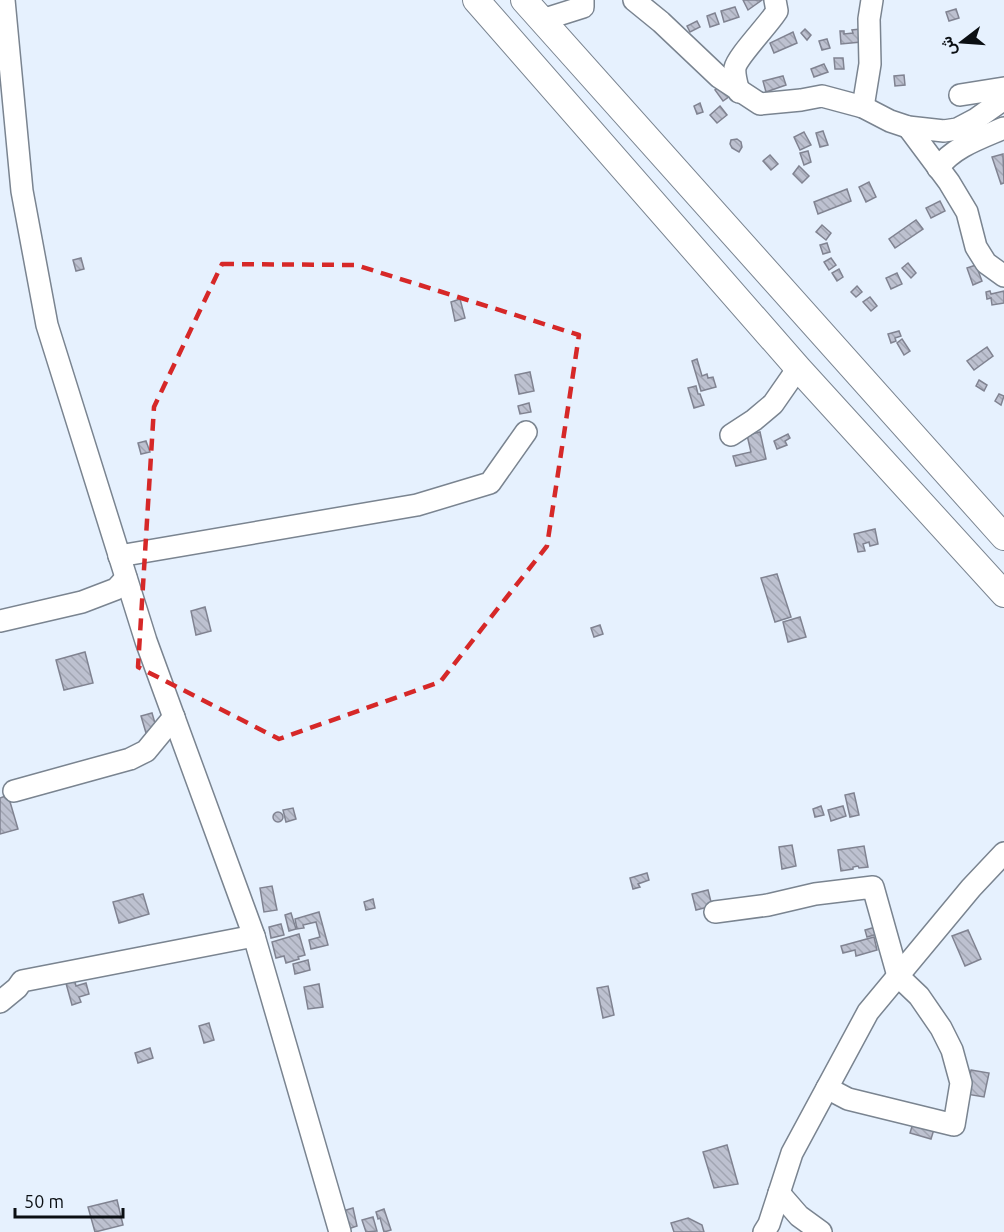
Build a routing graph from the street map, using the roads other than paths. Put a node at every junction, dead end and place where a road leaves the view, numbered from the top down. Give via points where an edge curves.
1 (4, 0) edge
2 (476, 0) edge
3 (524, 0) edge
4 (583, 0) edge
5 (634, 0) edge
6 (775, 0) edge
7 (872, 0) edge
8 (542, 20) junction
9 (1004, 88) edge
10 (739, 92) junction
11 (960, 95) dead end
12 (1004, 99) edge
13 (863, 107) junction
14 (908, 127) junction
15 (1004, 128) edge
16 (938, 168) junction
17 (1004, 276) edge
18 (798, 368) junction
19 (526, 432) dead end
20 (731, 435) dead end
21 (1004, 537) edge
22 (119, 556) junction
23 (126, 578) junction
24 (1004, 594) edge
25 (0, 621) edge
26 (174, 717) junction
27 (14, 791) dead end
28 (1004, 853) edge
29 (715, 912) dead end
30 (254, 936) junction
31 (898, 976) junction
32 (22, 981) junction
33 (0, 987) edge
34 (0, 1002) edge
35 (827, 1088) junction
36 (779, 1193) junction
37 (340, 1232) edge
38 (764, 1232) edge
39 (820, 1232) edge

1 - 22 street via 22,191 47,325
2 - 18 main road
3 - 8 main road
4 - 8 street via 583,6
5 - 10 street
6 - 10 street via 777,11 738,61 735,69
7 - 13 street via 870,64
8 - 21 main road
9 - 11 street
10 - 13 street via 760,104 822,96
12 - 14 street via 957,129
13 - 14 street
14 - 16 street
15 - 16 street via 967,144
16 - 17 street via 967,212 976,247 986,263
18 - 20 street via 773,404
18 - 24 main road
19 - 22 street via 490,483 417,505
22 - 23 street
23 - 25 street via 116,589 82,602
23 - 26 street
26 - 27 street via 146,751 130,759
26 - 30 street
28 - 31 street
29 - 31 street via 873,887
30 - 32 street
30 - 37 street
31 - 35 street via 868,1012
31 - 35 street via 919,996 951,1050 961,1083 954,1125 848,1099
32 - 33 street
32 - 34 street
35 - 36 street via 792,1153
36 - 38 street
36 - 39 street

